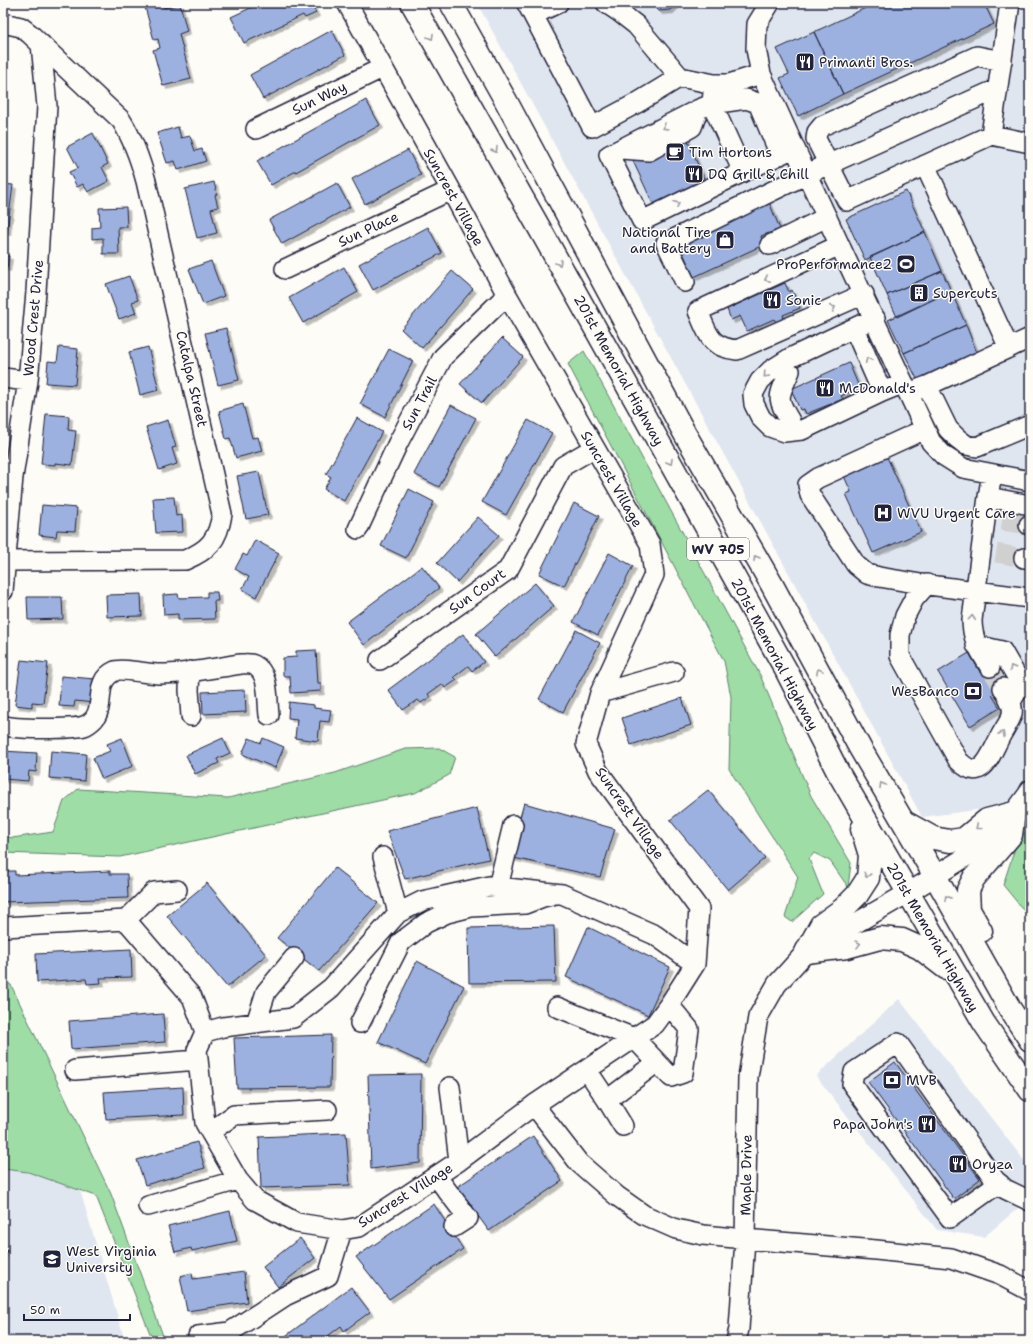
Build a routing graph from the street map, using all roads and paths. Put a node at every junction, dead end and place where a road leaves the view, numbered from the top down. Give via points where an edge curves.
1 (347, 3) edge
2 (412, 3) edge
3 (451, 3) edge
4 (558, 3) edge
5 (606, 3) edge
6 (770, 3) edge
7 (1010, 3) edge
8 (529, 9) edge
9 (3, 23) edge
10 (41, 44) junction
11 (1002, 61) junction
12 (382, 68) junction
13 (761, 74) junction
14 (680, 77) junction
15 (714, 84) junction
16 (997, 88) junction
17 (706, 107) junction
18 (256, 129) dead end
19 (990, 135) junction
20 (1030, 143) edge
21 (787, 152) junction
22 (828, 164) junction
23 (925, 166) junction
24 (743, 172) junction
25 (807, 174) junction
26 (451, 190) junction
27 (827, 217) junction
28 (770, 245) dead end
29 (840, 245) junction
30 (285, 269) dead end
31 (685, 282) dead end
32 (864, 294) junction
33 (507, 295) junction
34 (874, 318) junction
35 (854, 328) junction
36 (1030, 338) edge
37 (823, 343) junction
38 (1009, 348) junction
39 (3, 378) edge
40 (28, 381) junction
41 (927, 386) junction
42 (906, 388) junction
43 (882, 392) junction
44 (850, 408) junction
45 (1030, 425) edge
46 (925, 428) junction
47 (594, 448) junction
48 (991, 474) junction
49 (1030, 481) edge
50 (988, 497) junction
51 (1030, 504) edge
52 (6, 526) edge
53 (358, 529) dead end
54 (6, 561) junction
55 (927, 584) junction
56 (3, 591) edge
57 (975, 591) junction
58 (1030, 598) edge
59 (976, 645) junction
60 (380, 660) dead end
61 (990, 667) tunnel mouth
62 (190, 671) junction
63 (674, 672) dead end
64 (600, 693) junction
65 (269, 715) dead end
66 (191, 716) dead end
67 (3, 725) edge
68 (838, 772) junction
69 (1030, 790) edge
70 (1014, 813) junction
71 (903, 821) junction
72 (513, 825) dead end
73 (383, 857) dead end
74 (935, 876) junction
75 (498, 887) junction
76 (177, 890) dead end
77 (908, 893) junction
78 (562, 894) junction
79 (398, 913) junction
80 (126, 920) junction
81 (4, 927) edge
82 (806, 952) junction
83 (294, 958) dead end
84 (695, 964) junction
85 (955, 976) junction
86 (669, 1005) junction
87 (557, 1007) dead end
88 (256, 1023) junction
89 (360, 1023) dead end
90 (1030, 1030) edge
91 (205, 1032) junction
92 (634, 1038) junction
93 (1030, 1040) edge
94 (198, 1060) junction
95 (656, 1063) junction
96 (75, 1070) dead end
97 (587, 1070) junction
98 (450, 1087) dead end
99 (1030, 1090) edge
100 (607, 1100) junction
101 (534, 1105) junction
102 (327, 1110) dead end
103 (623, 1126) dead end
104 (210, 1132) junction
105 (459, 1161) junction
106 (436, 1176) junction
107 (238, 1180) junction
108 (995, 1185) junction
109 (1030, 1201) edge
110 (148, 1206) dead end
111 (454, 1227) dead end
112 (342, 1230) junction
113 (3, 1232) edge
114 (745, 1239) junction
115 (3, 1262) edge
116 (1030, 1291) edge
117 (198, 1336) dead end
118 (736, 1341) edge

1 - 12 street, Suncrest Village
2 -> 68 main road, 201st Memorial Highway / WV 705 via 770,642
71 -> 3 main road, 201st Memorial Highway / WV 705 via 685,434
4 - 8 street
5 - 14 street via 636,25
6 - 13 street via 757,24 756,49
7 - 11 street
8 - 14 street via 592,127
9 - 10 street, Catalpa Street via 21,27
10 - 40 street, Wood Crest Drive via 47,106
10 - 54 street, Catalpa Street via 121,120 140,159 222,514 220,529 212,542 199,554 185,560
11 - 16 street
11 - 22 street via 977,56 822,126 817,132 816,139
12 - 18 street, Sun Way
12 - 26 street, Suncrest Village
13 - 15 street via 729,84
13 - 21 street
14 - 15 street
15 - 17 street
16 - 19 street
16 - 22 street
17 - 21 street via 746,99 758,103
17 - 24 street
17 -> 24 street via 609,155 642,221
19 - 20 street
19 - 23 street
21 - 24 street
21 - 25 street
22 - 23 street via 847,201
22 - 25 street
23 - 38 street
25 - 27 street
25 - 31 street via 666,243
26 - 30 street, Sun Place
26 - 33 street, Suncrest Village
27 - 28 street
27 - 29 street
29 - 32 street
29 -> 32 street via 698,312 710,339 728,349 737,350
32 - 34 street
33 - 47 street, Suncrest Village
33 - 53 street, Sun Trail via 443,357 398,443
34 - 35 street
34 - 42 street
35 - 37 street
43 -> 35 street
36 - 38 street
37 - 44 street via 775,384 767,394 764,405 766,411 772,417 790,421 806,420 838,405
37 -> 44 street via 771,370 760,381 753,394 754,404 761,418 770,427 784,432 802,430
38 - 41 street
39 - 40 street
40 - 52 street, Wood Crest Drive
41 - 42 street
41 - 45 street via 948,429 966,444 977,447
42 - 43 street
42 - 46 street
43 - 44 street
46 - 48 street via 931,442 944,456 963,468
46 - 55 street via 808,485 814,502 856,565 867,574
47 - 60 street, Sun Court via 563,466 508,570
47 - 64 street, Suncrest Village via 650,544 654,575
48 - 49 street
48 - 50 street
50 - 51 street
50 - 57 street via 994,520 989,552
52 - 54 street, Wood Crest Drive
54 - 56 street, Wood Crest Drive
55 - 57 street
55 -> 59 street via 914,599 905,616 900,635 900,656 958,760 969,769 977,770 986,765 1012,714 1007,695 1021,684 1002,652
57 - 58 street
59 -> 57 street via 972,632
59 - 61 street
62 - 65 street via 252,664 261,670 265,679
62 - 66 street
62 - 67 street via 160,674 116,670 107,676 101,685 99,711 85,726 16,728
63 - 64 street
64 - 84 street, Suncrest Village via 586,744 598,771 699,908
68 - 77 main road, 201st Memorial Highway / WV 705
68 -> 82 main road via 859,818 870,855 868,878 857,895 843,909 820,925
69 - 70 street, Maple Drive
70 -> 71 main road via 987,820 964,838 950,841 933,838
70 - 74 street, Maple Drive via 985,845
70 - 90 main road via 1011,835 974,878 968,890 969,910 1023,1010
71 - 74 main road, 201st Memorial Highway / WV 705
72 - 75 street
73 - 79 street
74 - 77 street, Maple Drive
93 -> 74 main road, 201st Memorial Highway / WV 705 via 1010,1010
75 - 78 street
75 - 79 street via 489,886 422,901
76 - 80 street via 154,892
77 - 82 street, Maple Drive
77 - 85 main road, 201st Memorial Highway / WV 705
78 - 84 street via 655,935
78 - 89 street via 543,897 525,904 471,907 447,913 426,923 401,942
79 - 88 street via 331,988 293,1018
80 - 81 street
80 - 91 street via 192,997
82 -> 85 main road via 847,947 880,938 902,940 920,948
82 - 114 street, Maple Drive via 777,984 758,1017 748,1077
83 - 88 street via 266,992
84 - 86 street, Suncrest Village
85 - 99 main road, 201st Memorial Highway / WV 705
86 - 92 street, Suncrest Village via 655,1024
86 - 95 street via 689,1029 683,1073 671,1077
87 - 92 street
88 - 91 street
91 - 94 street, Suncrest Village via 197,1050
92 - 95 street
92 - 97 street, Suncrest Village
94 - 96 street
94 - 104 street, Suncrest Village via 205,1123
95 - 100 street
97 - 100 street
97 - 101 street, Suncrest Village
98 - 105 street
100 - 103 street
101 - 105 street, Suncrest Village
101 - 114 street via 579,1163 617,1196 644,1215 676,1229 703,1235
102 - 104 street via 234,1116
104 - 107 street, Suncrest Village
105 - 106 street, Suncrest Village
106 - 111 street via 468,1218
106 - 112 street, Suncrest Village via 359,1227
107 - 110 street
107 - 112 street, Suncrest Village via 255,1200 298,1223
108 - 108 street via 898,1043 855,1078 950,1218
108 - 109 street
112 - 117 street via 328,1276 285,1296 230,1332
113 - 115 path via 7,1254
114 - 116 street via 951,1258 1000,1275
114 - 118 street, Maple Drive

